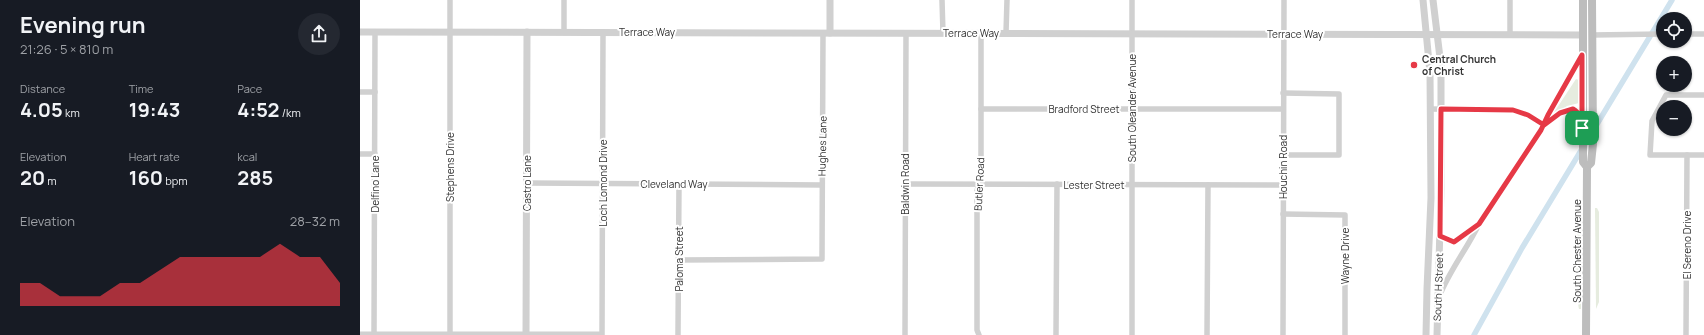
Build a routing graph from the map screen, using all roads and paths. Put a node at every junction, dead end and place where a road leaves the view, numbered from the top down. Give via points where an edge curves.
1 (450, 0) edge
2 (564, 0) edge
3 (830, 0) edge
4 (942, 0) edge
5 (1007, 0) edge
6 (1132, 0) edge
7 (1284, 0) edge
8 (1423, 0) edge
9 (1433, 0) edge
10 (1510, 0) edge
11 (1583, 0) edge
12 (1587, 0) edge
13 (1592, 0) edge
14 (360, 32) edge
15 (375, 32) junction
16 (450, 32) junction
17 (527, 32) junction
18 (564, 32) junction
19 (603, 32) junction
20 (827, 33) junction
21 (906, 33) junction
22 (943, 33) junction
23 (981, 33) junction
24 (1006, 33) junction
25 (1132, 34) junction
26 (1284, 34) junction
27 (1427, 34) junction
28 (1437, 34) junction
29 (1510, 34) junction
30 (1656, 34) edge
31 (1692, 34) edge
32 (1704, 34) edge
33 (1583, 35) junction
34 (1592, 35) junction
35 (1582, 55) junction
36 (360, 92) edge
37 (375, 92) junction
38 (1592, 92) junction
39 (1284, 94) junction
40 (1704, 95) edge
41 (981, 109) junction
42 (1132, 109) junction
43 (1284, 109) junction
44 (1430, 109) junction
45 (1441, 109) junction
46 (1544, 125) junction
47 (1582, 128) junction
48 (360, 154) edge
49 (375, 154) junction
50 (1283, 155) junction
51 (1687, 155) junction
52 (1704, 155) edge
53 (1587, 167) junction
54 (527, 183) junction
55 (603, 184) junction
56 (679, 184) junction
57 (905, 184) junction
58 (1056, 184) junction
59 (822, 185) junction
60 (979, 185) junction
61 (1132, 185) junction
62 (1208, 185) junction
63 (1283, 185) junction
64 (1283, 214) junction
65 (1479, 224) junction
66 (1440, 236) junction
67 (678, 260) junction
68 (1437, 303) junction
69 (360, 335) edge
70 (374, 335) edge
71 (450, 335) edge
72 (526, 335) edge
73 (599, 335) edge
74 (602, 335) edge
75 (678, 335) edge
76 (905, 335) edge
77 (979, 335) edge
78 (1056, 335) edge
79 (1132, 335) edge
80 (1207, 335) edge
81 (1283, 335) edge
82 (1345, 335) edge
83 (1426, 335) edge
84 (1437, 335) edge
85 (1586, 335) edge
86 (1686, 335) edge

1 - 16 street, Stephens Drive
2 - 18 street
3 - 20 street, Hughes Lane
4 - 22 street
5 - 24 street
6 - 25 street, South Oleander Avenue
7 - 26 street, Houchin Road
8 - 27 street, South H Street
9 - 28 street, South H Street
10 - 29 street
11 - 33 main road, South Chester Avenue
12 - 34 main road via 1587,25
13 - 34 main road, South Chester Avenue
14 - 15 street, Terrace Way
15 - 16 street, Terrace Way
15 - 37 street, Delfino Lane
16 - 17 street, Terrace Way
16 - 71 street, Stephens Drive
17 - 18 street, Terrace Way
17 - 54 street, Castro Lane
18 - 19 street, Terrace Way
19 - 20 street, Terrace Way
19 - 55 street, Loch Lomond Drive
20 - 21 street, Terrace Way
20 - 59 street, Hughes Lane
21 - 22 street, Terrace Way
21 - 57 street, Baldwin Road
22 - 23 street, Terrace Way
23 - 24 street, Terrace Way
23 - 41 street, Butler Road
24 - 25 street, Terrace Way
25 - 26 street, Terrace Way
25 - 42 street, South Oleander Avenue
26 - 27 street, Terrace Way
26 - 39 street, Houchin Road
27 - 28 street, Terrace Way
27 - 44 street, South H Street
28 - 29 street, Terrace Way
28 - 45 street, South H Street via 1441,66
29 - 33 street, Terrace Way
30 - 34 street
31 - 32 street
33 - 35 main road, South Chester Avenue
33 - 38 main road via 1588,45
34 - 38 main road, South Chester Avenue
35 - 46 street
35 - 47 main road, South Chester Avenue
36 - 37 street
37 - 49 street, Delfino Lane
38 - 53 main road, South Chester Avenue via 1591,163
39 - 43 street, Houchin Road
39 - 50 street via 1339,94 1339,155
40 - 51 street via 1666,95 1652,121 1650,155
41 - 42 street, Bradford Street
41 - 60 street, Butler Road
42 - 43 street, Bradford Street
42 - 61 street, South Oleander Avenue
43 - 50 street, Houchin Road
44 - 45 street
44 - 83 street, South H Street via 1431,205
45 - 46 street via 1513,110 1528,115
45 - 66 street, South H Street
46 - 47 street via 1560,113 1573,109 1581,118
46 - 65 street
47 - 53 main road, South Chester Avenue via 1583,162
48 - 49 street
49 - 70 street, Delfino Lane
50 - 63 street, Houchin Road
51 - 52 street
51 - 86 street, El Sereno Drive
53 - 85 main road, South Chester Avenue
54 - 55 street, Cleveland Way
54 - 72 street, Castro Lane
55 - 56 street, Cleveland Way
55 - 74 street, Loch Lomond Drive
56 - 59 street, Cleveland Way
56 - 67 street, Paloma Street
57 - 60 street, Lester Street
57 - 76 street, Baldwin Road
58 - 60 street, Lester Street
58 - 61 street, Lester Street
58 - 78 street
59 - 67 street, Hughes Lane via 822,259
60 - 77 street, Butler Road
61 - 62 street, Lester Street
61 - 79 street, South Oleander Avenue
62 - 63 street, Lester Street
62 - 80 street
63 - 64 street, Houchin Road
64 - 81 street, Houchin Road
64 - 82 street, Wayne Drive via 1345,215
65 - 66 street via 1454,242
65 - 68 street via 1447,279
66 - 68 street, South H Street
67 - 75 street, Paloma Street
68 - 84 street, South H Street
69 - 70 street
70 - 71 street
71 - 72 street
72 - 73 street

